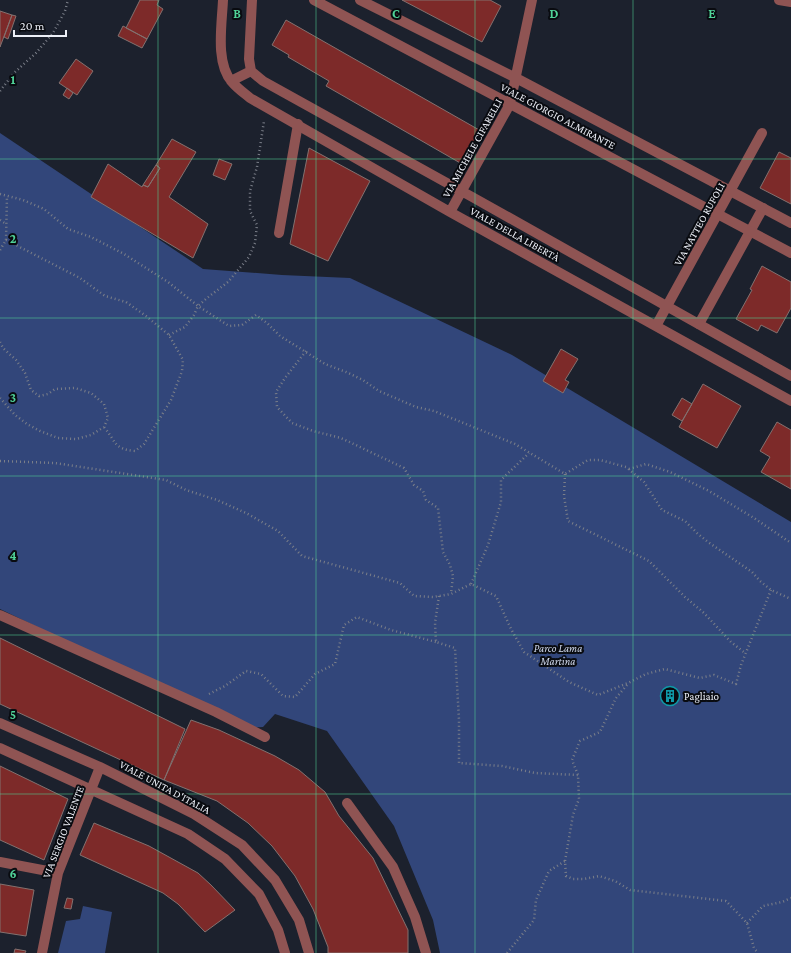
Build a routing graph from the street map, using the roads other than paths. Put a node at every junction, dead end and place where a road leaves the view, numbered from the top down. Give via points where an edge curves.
1 (223, 0) edge
2 (252, 0) edge
3 (314, 0) edge
4 (360, 0) edge
5 (532, 0) edge
6 (779, 0) edge
7 (791, 2) edge
8 (251, 71) junction
9 (516, 78) junction
10 (231, 81) junction
11 (510, 104) junction
12 (298, 124) junction
13 (762, 134) dead end
14 (462, 191) junction
15 (731, 191) junction
16 (763, 208) junction
17 (450, 212) junction
18 (718, 214) junction
19 (791, 223) edge
20 (750, 231) junction
21 (278, 233) dead end
22 (791, 253) edge
23 (667, 306) junction
24 (699, 324) junction
25 (656, 326) junction
26 (791, 376) edge
27 (791, 401) edge
28 (0, 615) edge
29 (0, 724) edge
30 (265, 737) dead end
31 (0, 748) edge
32 (100, 767) junction
33 (92, 789) junction
34 (347, 804) dead end
35 (0, 862) edge
36 (58, 873) junction
37 (42, 953) edge
38 (285, 953) edge
39 (309, 953) edge
40 (426, 953) edge

1 - 10 street via 222,64
2 - 8 street via 249,59
3 - 11 street, VIALE GIORGIO ALMIRANTE
4 - 9 street, VIALE GIORGIO ALMIRANTE
5 - 9 street, VIA MICHELE CIFARELLI
6 - 7 street
8 - 10 street
8 - 14 street, VIALE DELLA LIBERTÀ via 263,81
9 - 11 street, VIA MICHELE CIFARELLI
9 - 15 street, VIALE GIORGIO ALMIRANTE
10 - 12 street, VIALE DELLA LIBERTÀ via 250,98
11 - 14 street, VIA MICHELE CIFARELLI
11 - 18 street, VIALE GIORGIO ALMIRANTE
12 - 17 street, VIALE DELLA LIBERTÀ
12 - 21 street
13 - 15 street, VIA NATTEO RUFOLI
14 - 17 street, VIA MICHELE CIFARELLI
14 - 23 street, VIALE DELLA LIBERTÀ
15 - 16 street, VIALE GIORGIO ALMIRANTE
15 - 18 street, VIA NATTEO RUFOLI
16 - 19 street, VIALE GIORGIO ALMIRANTE
16 - 20 street
17 - 25 street, VIALE DELLA LIBERTÀ
18 - 20 street, VIALE GIORGIO ALMIRANTE
18 - 23 street, VIA NATTEO RUFOLI
20 - 22 street, VIALE GIORGIO ALMIRANTE
20 - 24 street
23 - 24 street, VIALE DELLA LIBERTÀ
23 - 25 street, VIA NATTEO RUFOLI
24 - 26 street, VIALE DELLA LIBERTÀ
25 - 27 street, VIALE DELLA LIBERTÀ
28 - 30 street via 216,712
29 - 32 street, VIALE UNITA D'ITALIA
31 - 33 street
32 - 33 street, VIA SERGIO VALENTE
32 - 39 street, VIALE UNITA D'ITALIA via 194,814 242,845 275,880 299,920
33 - 36 street, VIA SERGIO VALENTE
33 - 38 street via 188,834 225,859 260,894 278,930
34 - 40 street via 393,867 415,917
35 - 36 street
36 - 37 street, VIA SERGIO VALENTE

